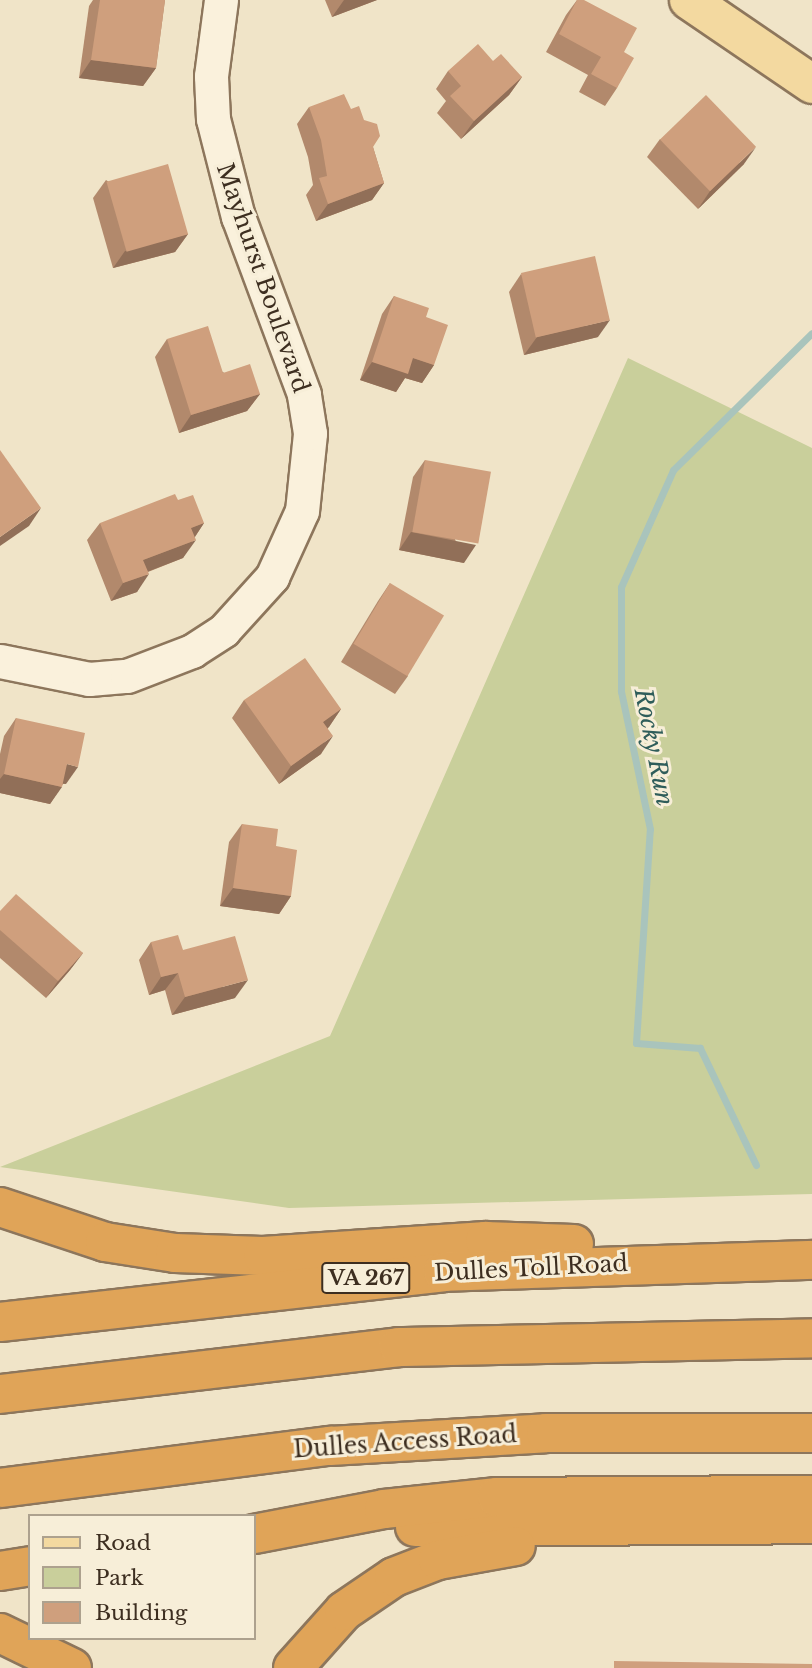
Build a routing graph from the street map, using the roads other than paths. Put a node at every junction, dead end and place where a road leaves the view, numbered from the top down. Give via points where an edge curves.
1 (221, 0) edge
2 (689, 0) edge
3 (812, 84) edge
4 (0, 661) edge
5 (0, 1207) edge
6 (733, 1260) junction
7 (812, 1260) edge
8 (0, 1322) edge
9 (812, 1338) edge
10 (0, 1394) edge
11 (812, 1433) edge
12 (0, 1488) edge
13 (812, 1495) edge
14 (701, 1522) junction
15 (812, 1524) edge
16 (256, 1535) edge
17 (256, 1535) edge
18 (28, 1566) edge
19 (0, 1571) edge
20 (0, 1633) edge
21 (72, 1668) edge
22 (293, 1668) edge

1 - 4 street, Mayhurst Boulevard via 211,76 213,119 238,217 304,394 310,446 302,511 272,577 232,622 192,651 127,676 89,679
2 - 3 main road
5 - 6 highway via 83,1237 175,1252 263,1256 516,1240
6 - 7 highway, Dulles Toll Road / VA 267
6 - 8 highway, Dulles Toll Road / VA 267 via 337,1280
9 - 10 highway via 399,1347
11 - 12 highway, Dulles Access Road via 560,1432 330,1446
13 - 16 highway via 497,1497 384,1508
14 - 15 highway
14 - 17 highway
14 - 22 highway via 487,1549 415,1568 344,1611
18 - 19 highway
20 - 21 highway

